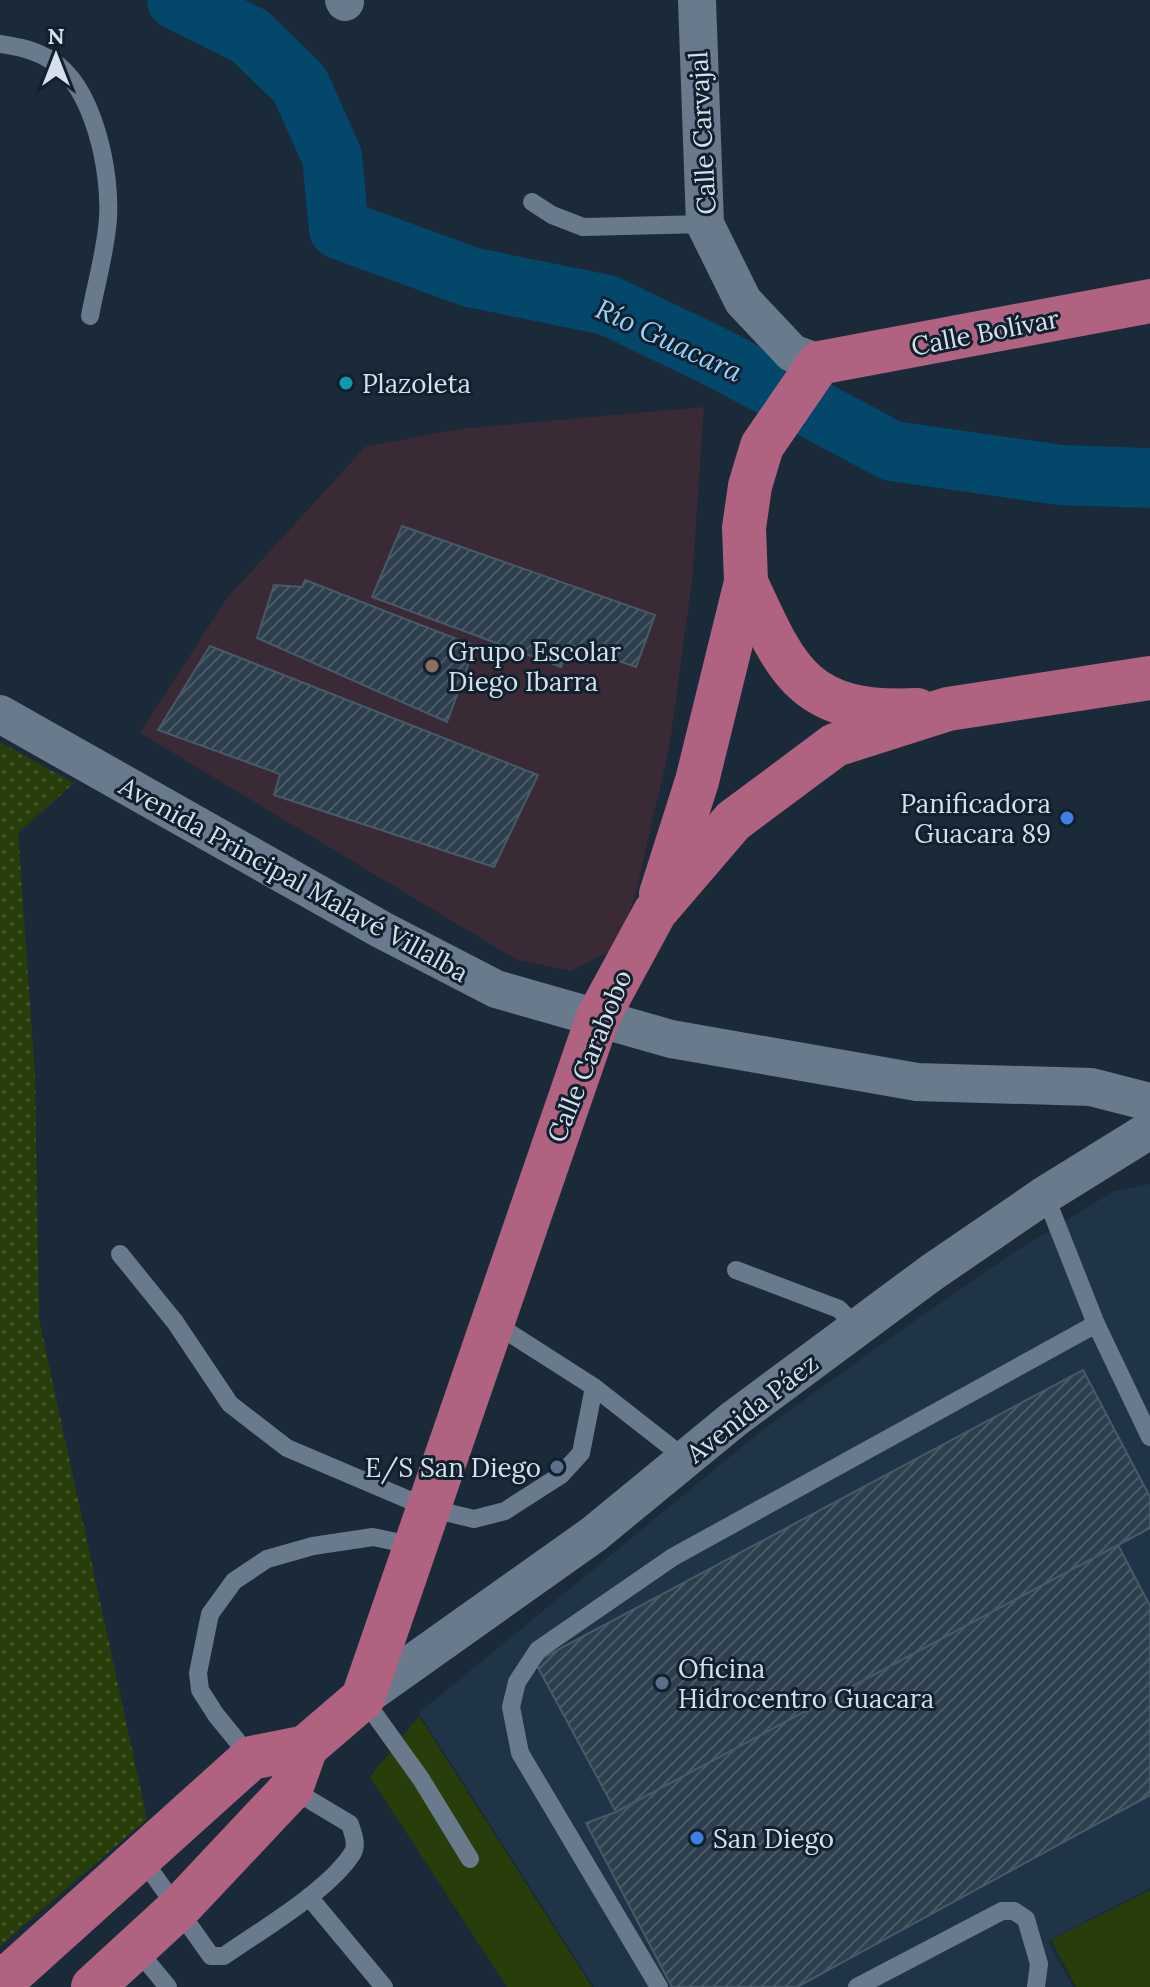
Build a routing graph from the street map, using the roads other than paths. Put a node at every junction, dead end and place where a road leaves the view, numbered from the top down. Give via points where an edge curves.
1 (697, 0) edge
2 (0, 44) edge
3 (532, 202) dead end
4 (705, 224) junction
5 (1150, 301) edge
6 (90, 316) dead end
7 (812, 374) junction
8 (746, 582) junction
9 (1150, 678) edge
10 (948, 709) junction
11 (0, 714) edge
12 (655, 912) junction
13 (598, 1017) junction
14 (1150, 1102) edge
15 (1150, 1130) edge
16 (1045, 1195) junction
17 (120, 1254) dead end
18 (736, 1270) dead end
19 (491, 1322) junction
20 (1096, 1324) junction
21 (857, 1328) junction
22 (594, 1387) junction
23 (1150, 1437) edge
24 (686, 1459) junction
25 (422, 1527) junction
26 (363, 1698) junction
27 (306, 1747) junction
28 (251, 1758) junction
29 (291, 1789) junction
30 (141, 1857) junction
31 (470, 1859) dead end
32 (309, 1897) junction
33 (179, 1908) junction
34 (134, 1946) junction
35 (0, 1984) edge
36 (93, 1987) edge
37 (168, 1987) edge
38 (384, 1987) edge
39 (659, 1987) edge
40 (857, 1987) edge
41 (1036, 1987) edge

1 - 4 street, Calle Carvajal
2 - 6 lane via 32,50 56,62 78,89 104,151 108,218
3 - 4 lane via 583,227
4 - 7 street, Calle Carvajal via 743,301
5 - 7 main road, Calle Bolívar
7 - 8 main road via 762,446 744,528
8 - 10 main road via 777,650 797,678 838,702 890,711
8 - 12 main road via 697,781
9 - 10 main road, Calle Carabobo
10 - 12 main road, Calle Carabobo via 835,745 733,821
11 - 13 street, Avenida Principal Malavé Villalba via 496,989
12 - 13 main road, Calle Carabobo
13 - 14 street, Avenida Principal Malavé Villalba via 671,1039 917,1082 1091,1087
13 - 19 main road, Calle Carabobo
15 - 16 street, Avenida Páez
16 - 20 lane
16 - 21 street, Avenida Páez
17 - 25 lane via 175,1322 230,1404 287,1448
18 - 21 lane via 839,1309
19 - 22 lane
19 - 25 main road, Calle Carabobo
20 - 23 lane
20 - 39 lane via 673,1557 538,1650 517,1682 511,1707 520,1753
21 - 24 street, Avenida Páez
22 - 24 lane
22 - 25 lane via 581,1453 561,1475 505,1511
24 - 26 street, Avenida Páez via 594,1534
25 - 26 main road, Calle Carabobo
25 - 28 lane via 267,1559 234,1581 210,1614 198,1673 200,1690
26 - 27 main road
26 - 31 lane
27 - 28 main road
27 - 29 main road
28 - 29 lane
28 - 30 main road
29 - 32 lane via 350,1824 355,1841 354,1853
29 - 33 main road
30 - 33 lane
30 - 35 main road
32 - 33 lane via 224,1956 211,1956
32 - 38 lane
33 - 34 main road
34 - 36 main road
34 - 37 lane
40 - 41 lane via 1002,1911 1014,1911 1026,1919 1035,1949

